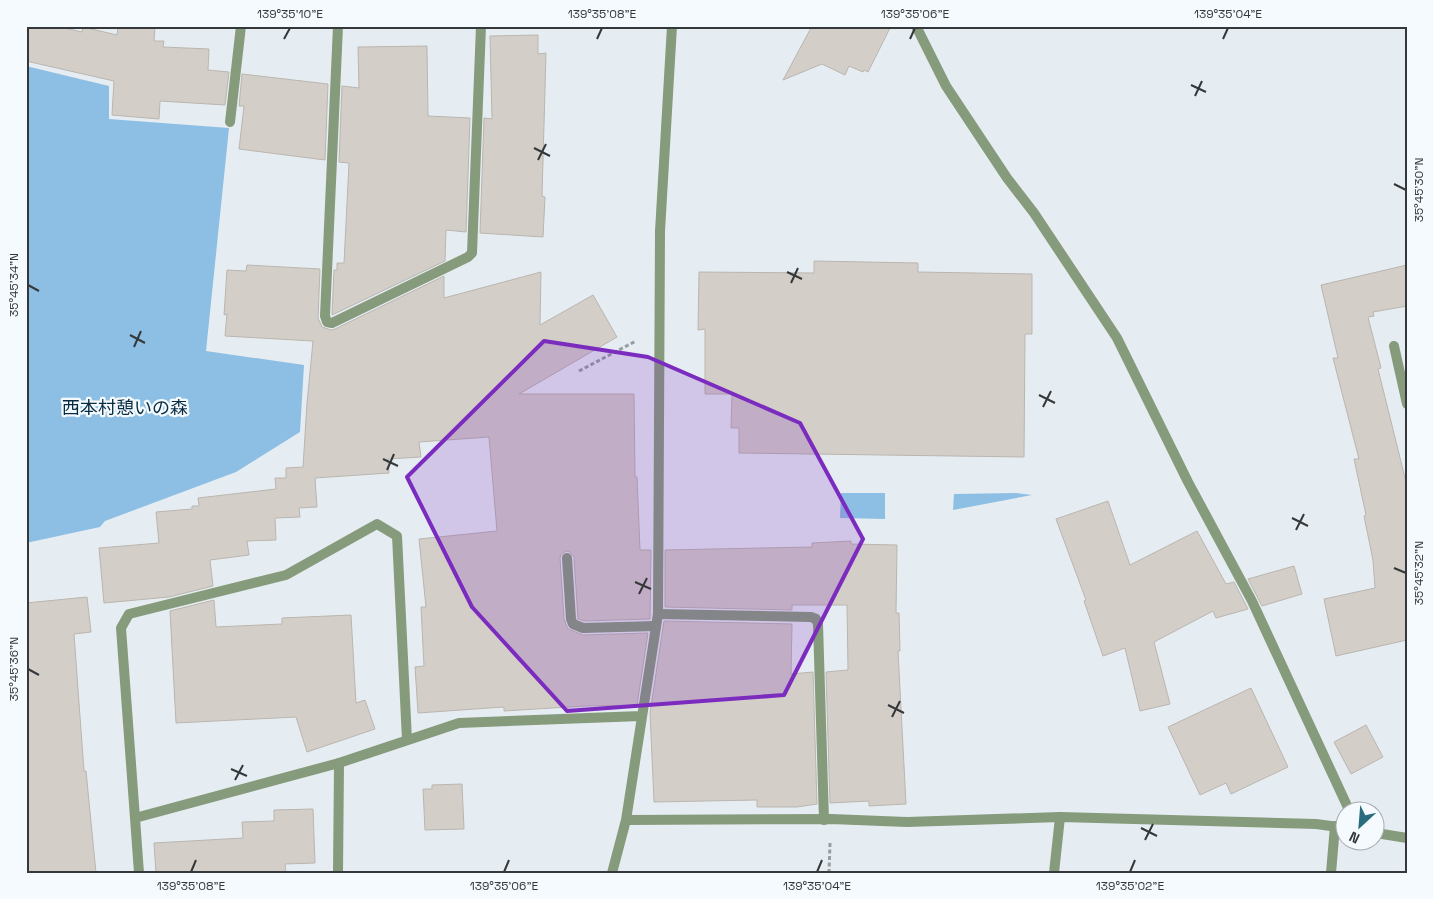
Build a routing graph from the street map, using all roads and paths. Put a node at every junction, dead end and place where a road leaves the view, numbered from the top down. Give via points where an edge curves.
1 (241, 26) edge
2 (338, 26) edge
3 (481, 26) edge
4 (672, 26) edge
5 (916, 26) edge
6 (230, 122) dead end
7 (659, 335) junction
8 (1394, 346) dead end
9 (579, 371) dead end
10 (1404, 378) edge
11 (1407, 404) edge
12 (567, 558) dead end
13 (658, 614) junction
14 (656, 626) junction
15 (641, 716) junction
16 (408, 740) junction
17 (339, 763) junction
18 (1345, 802) edge
19 (1060, 817) junction
20 (135, 818) junction
21 (626, 820) junction
22 (824, 820) junction
23 (1336, 826) edge
24 (1386, 835) edge
25 (1407, 838) edge
26 (1336, 847) edge
27 (138, 873) edge
28 (338, 873) edge
29 (612, 873) edge
30 (1054, 873) edge
31 (1331, 873) edge

1 - 6 street
2 - 3 street via 325,316 327,322 332,323 472,253
4 - 7 street via 660,231
5 - 18 street via 946,86 1117,338 1188,482 1252,601
7 - 9 path via 646,335
7 - 13 street
8 - 10 street
10 - 11 street
12 - 14 street via 573,624 583,628
13 - 14 street
13 - 22 street via 816,619
14 - 15 street
15 - 16 street via 459,724
15 - 21 street
16 - 17 street
16 - 20 street via 397,536 377,524 286,575 129,614 121,628
17 - 20 street
17 - 28 street
19 - 22 street via 907,822
19 - 23 street
19 - 30 street
20 - 27 street
21 - 22 street
21 - 29 street
24 - 25 street
26 - 31 street

